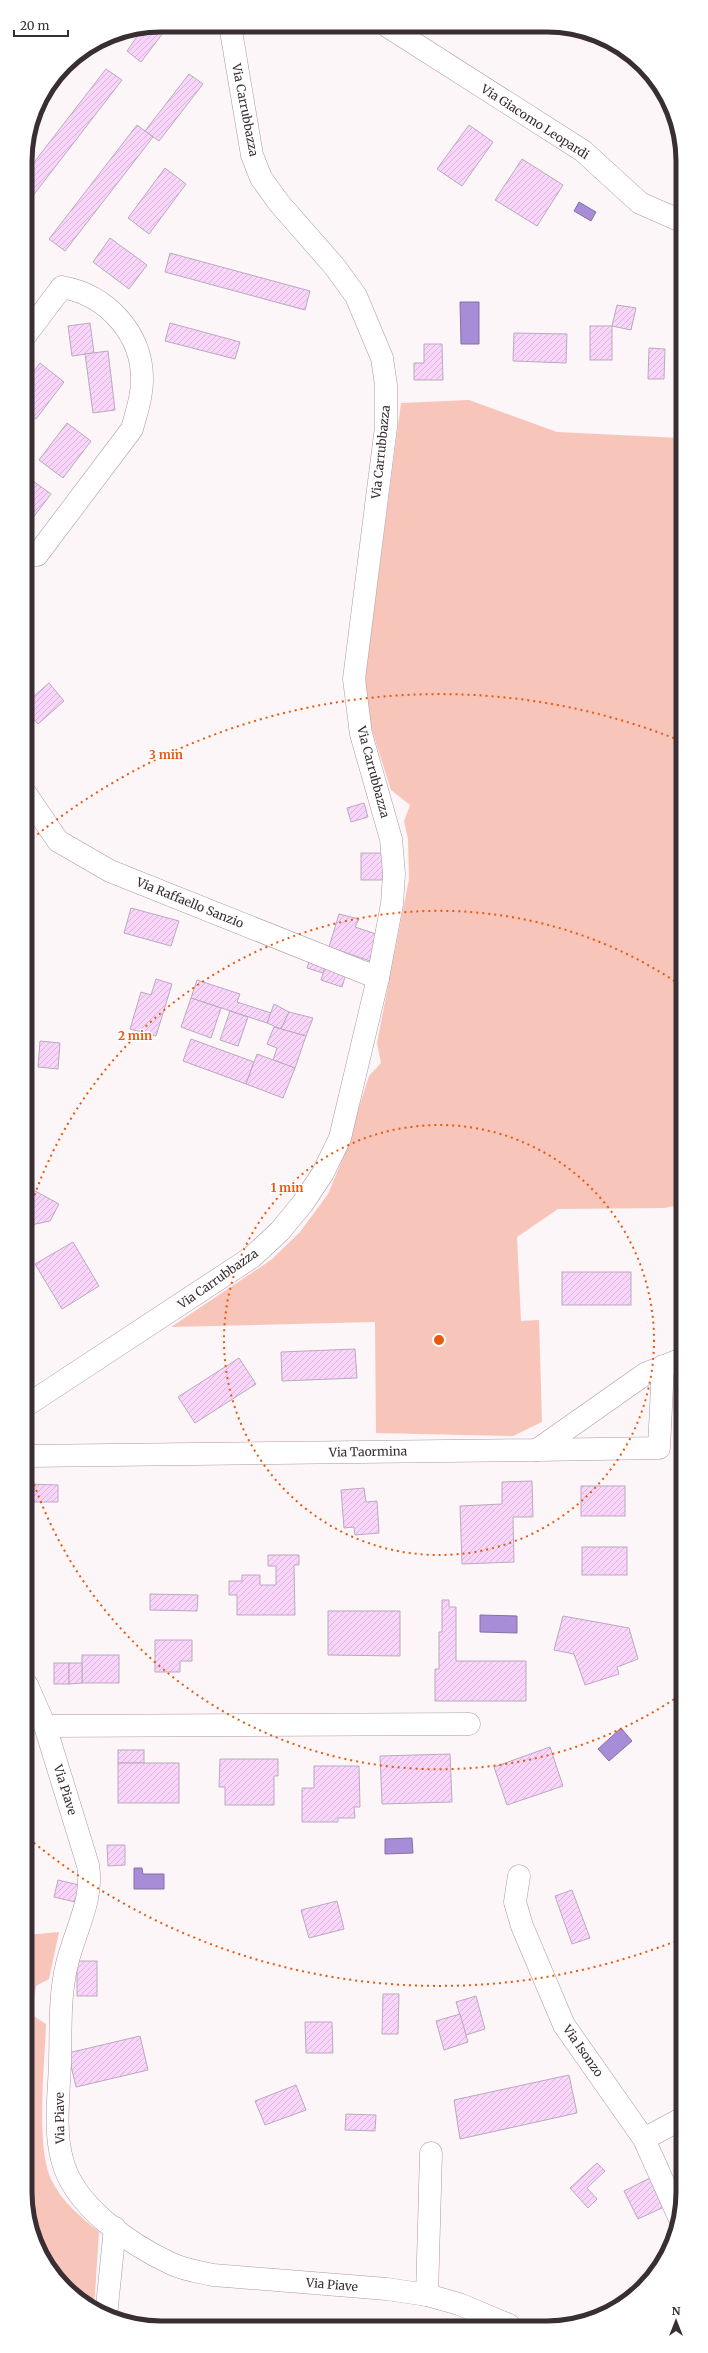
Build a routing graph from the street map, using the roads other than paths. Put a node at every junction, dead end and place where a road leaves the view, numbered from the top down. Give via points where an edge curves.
1 (231, 32) edge
2 (396, 32) edge
3 (676, 219) edge
4 (32, 328) edge
5 (32, 555) edge
6 (32, 803) edge
7 (378, 978) junction
8 (672, 1362) edge
9 (32, 1402) edge
10 (537, 1450) junction
11 (32, 1456) edge
12 (32, 1697) edge
13 (469, 1724) dead end
14 (44, 1726) junction
15 (519, 1876) dead end
16 (676, 2122) edge
17 (644, 2139) junction
18 (431, 2153) dead end
19 (675, 2208) edge
20 (121, 2233) junction
21 (427, 2295) junction
22 (107, 2309) edge
23 (119, 2314) edge
24 (499, 2321) edge

1 - 7 main road, Via Carrubbazza via 252,155 261,178 356,296 382,358 386,385 386,427 354,679 361,734 391,839 394,874 392,904
2 - 3 main road, Via Giacomo Leopardi via 583,151 640,203
4 - 5 main road via 62,287 80,290 121,320 131,336 139,358 142,381 132,429 37,555
6 - 7 main road, Via Raffaello Sanzio via 58,841 110,871
7 - 9 main road, Via Carrubbazza via 340,1138 323,1173 303,1203 280,1231 252,1257
8 - 10 main road via 645,1374
8 - 10 main road, Via Taormina via 659,1448
10 - 11 main road, Via Taormina
12 - 14 main road, Via Piave
13 - 14 main road
14 - 20 main road, Via Piave via 91,1881 67,1964 62,1997 58,2136 67,2176 79,2196
15 - 17 main road, Via Isonzo via 515,1902 522,1926 564,2025
16 - 17 main road
17 - 19 main road, Via Isonzo
18 - 21 main road
20 - 21 main road, Via Piave via 173,2264 213,2275 387,2289
20 - 22 main road
20 - 23 main road
21 - 24 main road, Via Piave via 459,2304

